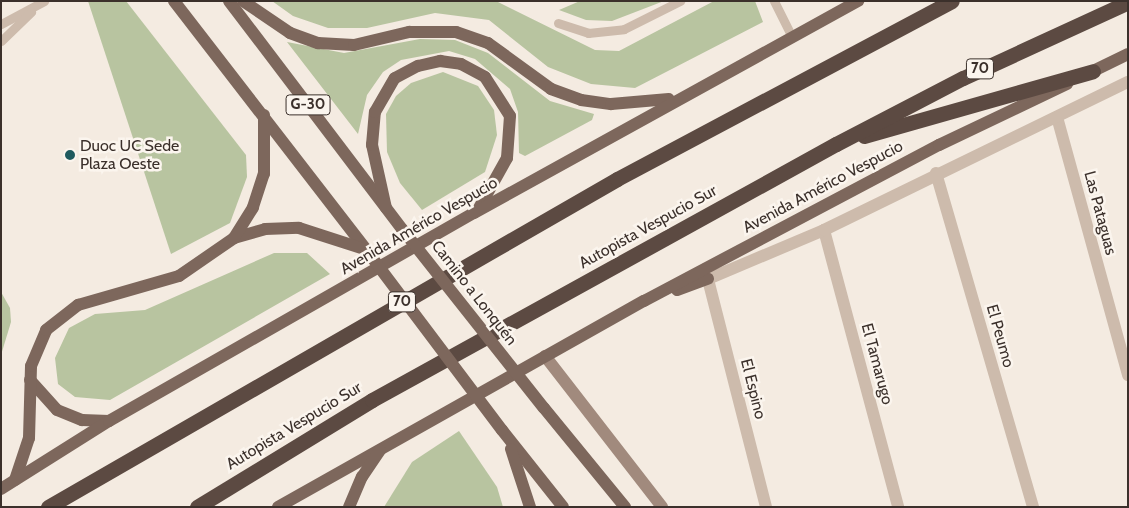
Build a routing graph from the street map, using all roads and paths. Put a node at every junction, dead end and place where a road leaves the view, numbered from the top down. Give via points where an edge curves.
1 (44, 1) edge
2 (170, 1) edge
3 (174, 1) edge
4 (230, 1) edge
5 (243, 1) edge
6 (680, 1) edge
7 (774, 1) edge
8 (858, 1) edge
9 (952, 1) edge
10 (1128, 2) edge
11 (32, 11) junction
12 (185, 15) junction
13 (558, 23) dead end
14 (1, 24) edge
15 (792, 37) junction
16 (1, 42) edge
17 (1128, 54) edge
18 (1093, 71) junction
19 (1128, 82) edge
20 (679, 97) junction
21 (264, 116) junction
22 (1057, 117) junction
23 (836, 144) junction
24 (936, 173) junction
25 (386, 208) junction
26 (474, 213) junction
27 (824, 230) junction
28 (234, 238) junction
29 (368, 253) junction
30 (708, 279) junction
31 (644, 301) junction
32 (545, 356) junction
33 (1128, 375) edge
34 (30, 380) junction
35 (109, 422) junction
36 (503, 431) junction
37 (386, 443) junction
38 (15, 480) junction
39 (1, 489) edge
40 (48, 507) edge
41 (197, 507) edge
42 (278, 507) edge
43 (349, 507) edge
44 (530, 507) edge
45 (563, 507) edge
46 (625, 507) edge
47 (662, 507) edge
48 (766, 507) edge
49 (898, 507) edge
50 (1033, 507) edge

1 - 11 lane
2 - 12 lane
3 - 12 main road, G-30
4 - 25 main road, Camino a Lonquén / G-30
5 - 20 main road via 290,33 318,43 354,45 410,32 456,32 488,43 551,88 581,100 626,104
6 - 13 lane via 624,29 588,33
7 - 15 lane
8 - 15 main road, Avenida Américo Vespucio
9 - 40 highway, 70 via 617,179
10 - 23 highway, Autopista Vespucio Sur / 70 via 963,78
11 - 14 lane
11 - 16 lane
12 - 21 main road, G-30
15 - 20 main road, Avenida Américo Vespucio
17 - 18 main road, Avenida Américo Vespucio
18 - 23 highway
18 - 31 main road, Avenida Américo Vespucio via 939,145
19 - 22 street, Avenida Américo Vespucio
20 - 26 main road, Avenida Américo Vespucio
21 - 28 main road via 264,174 253,207
21 - 29 main road, G-30
22 - 24 street, Avenida Américo Vespucio
22 - 33 street, Las Pataguas
23 - 41 highway, Autopista Vespucio Sur / 70 via 372,400
24 - 27 street, Avenida Américo Vespucio
24 - 50 street, El Peumo
25 - 26 main road via 372,145 380,100 404,72 448,61 485,77 510,116 510,144 502,173
25 - 46 main road, Camino a Lonquén / G-30, bridge
26 - 35 main road, Avenida Américo Vespucio
27 - 30 street, Avenida Américo Vespucio
27 - 49 street, El Tamarugo
28 - 29 main road via 266,229 298,228
28 - 34 main road via 192,269 159,285 90,300 66,311 39,341
29 - 36 main road, bridge
30 - 31 main road
30 - 48 street, El Espino
31 - 32 main road, Avenida Américo Vespucio
32 - 37 main road, Avenida Américo Vespucio
32 - 47 street
34 - 35 main road via 57,410 82,420
34 - 38 main road via 30,438
35 - 38 main road, Avenida Américo Vespucio
36 - 44 main road
36 - 45 main road
37 - 42 main road, Avenida Américo Vespucio
37 - 43 main road via 362,476
38 - 39 main road, Avenida Américo Vespucio

